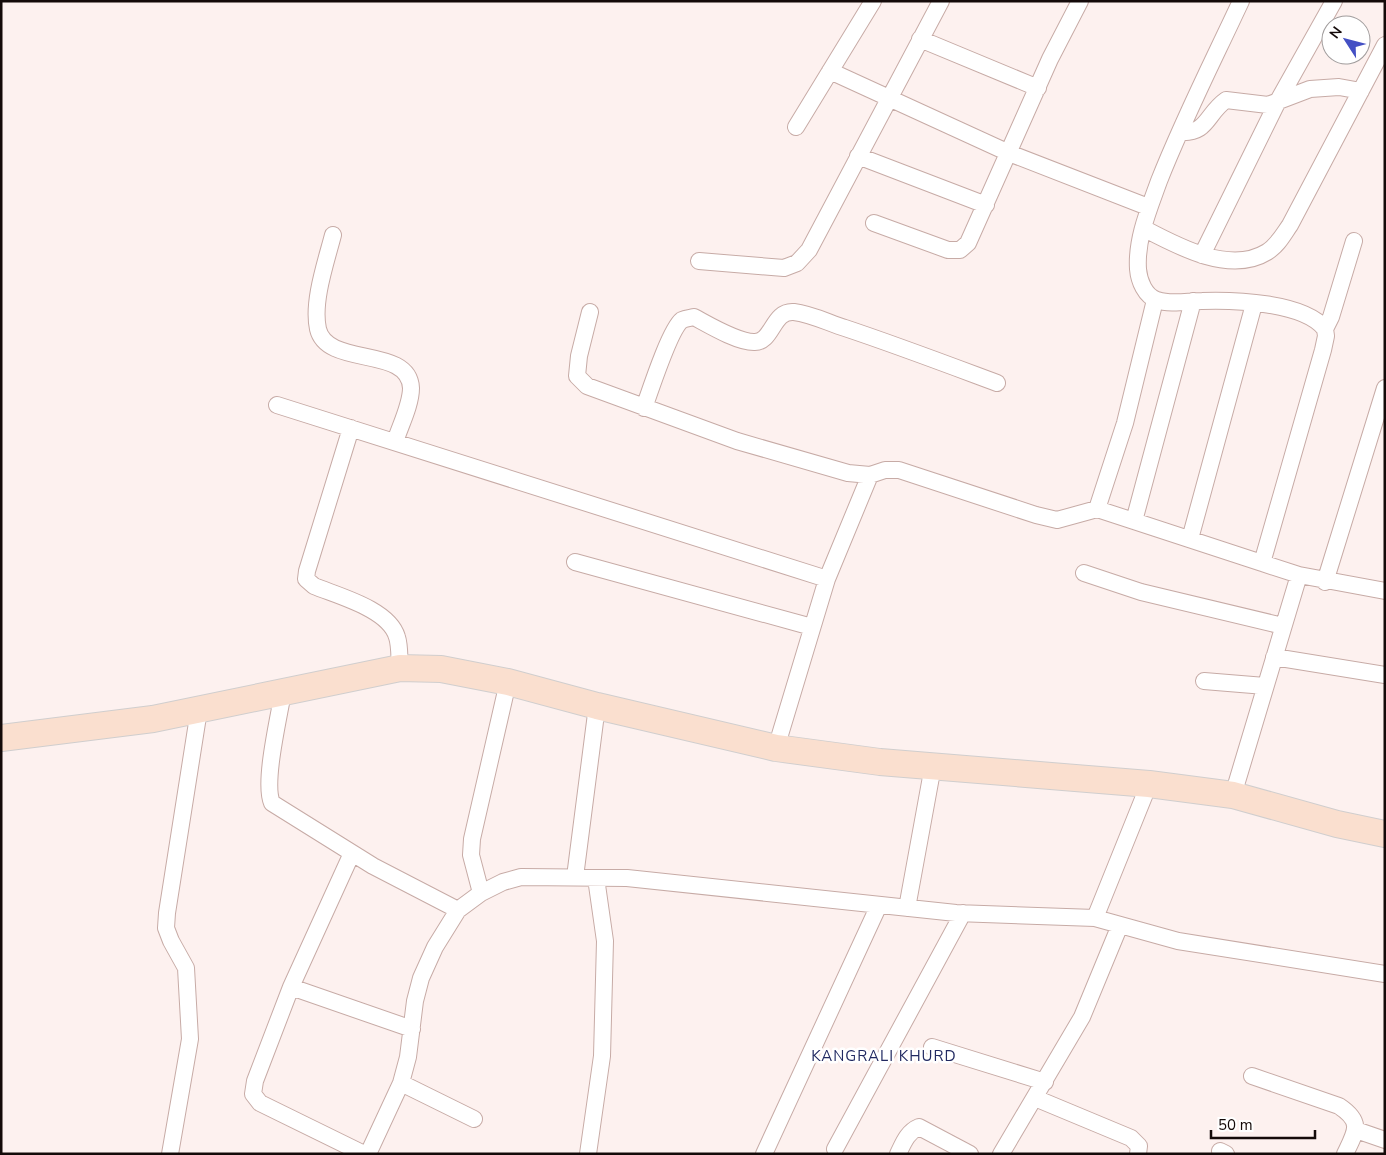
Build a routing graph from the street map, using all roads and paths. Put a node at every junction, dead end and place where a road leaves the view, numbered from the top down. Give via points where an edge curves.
1 (872, 1) edge
2 (941, 1) edge
3 (1080, 1) edge
4 (1241, 1) edge
5 (1334, 1) edge
6 (920, 39) junction
7 (1385, 45) edge
8 (830, 71) junction
9 (1038, 88) junction
10 (1361, 91) junction
11 (890, 98) junction
12 (1278, 101) junction
13 (796, 127) dead end
14 (1180, 132) junction
15 (1009, 153) junction
16 (858, 156) junction
17 (986, 205) junction
18 (1148, 207) junction
19 (874, 224) dead end
20 (1143, 228) junction
21 (333, 236) dead end
22 (1354, 241) dead end
23 (1202, 255) junction
24 (699, 261) dead end
25 (1155, 300) junction
26 (1193, 301) junction
27 (1254, 304) junction
28 (590, 312) dead end
29 (1325, 329) junction
30 (997, 382) dead end
31 (1385, 388) edge
32 (277, 405) dead end
33 (644, 408) junction
34 (351, 428) junction
35 (395, 442) junction
36 (870, 475) junction
37 (1097, 509) junction
38 (1134, 521) junction
39 (1190, 539) junction
40 (575, 562) dead end
41 (1262, 563) junction
42 (1084, 573) dead end
43 (1299, 575) junction
44 (827, 579) junction
45 (1325, 582) junction
46 (1385, 591) edge
47 (1283, 626) junction
48 (812, 627) junction
49 (1274, 657) junction
50 (400, 668) junction
51 (1385, 675) edge
52 (1204, 681) dead end
53 (508, 682) junction
54 (1265, 686) junction
55 (283, 692) junction
56 (597, 706) junction
57 (199, 710) junction
58 (1, 738) edge
59 (776, 748) junction
60 (933, 766) junction
61 (1149, 784) junction
62 (1233, 795) junction
63 (1385, 834) edge
64 (352, 853) junction
65 (575, 877) junction
66 (596, 878) junction
67 (481, 893) junction
68 (879, 906) junction
69 (907, 908) junction
70 (458, 910) junction
71 (963, 913) junction
72 (1095, 918) junction
73 (1120, 925) junction
74 (1385, 974) edge
75 (291, 987) junction
76 (412, 1029) junction
77 (932, 1047) dead end
78 (1252, 1076) dead end
79 (1045, 1082) junction
80 (401, 1083) junction
81 (1036, 1098) junction
82 (474, 1119) dead end
83 (1356, 1130) junction
84 (1385, 1140) edge
85 (835, 1149) dead end
86 (170, 1154) edge
87 (364, 1154) edge
88 (368, 1154) edge
89 (588, 1154) edge
90 (764, 1154) edge
91 (898, 1154) edge
92 (970, 1154) edge
93 (1001, 1154) edge
94 (1138, 1154) edge
95 (1346, 1154) edge

1 - 8 street
2 - 6 street
3 - 9 street
4 - 14 street
5 - 12 street
6 - 9 street
6 - 11 street
7 - 10 street
8 - 11 street
8 - 13 street
9 - 15 street
10 - 12 street via 1325,86 1310,88
10 - 23 street via 1279,242 1266,252 1249,258 1229,260
11 - 15 street
11 - 16 street
12 - 14 street via 1258,105 1226,100 1199,130
12 - 23 street
14 - 18 street
15 - 17 street
15 - 18 street
16 - 17 street
16 - 24 street via 809,250 797,263 784,268
17 - 19 street via 968,243 955,252
18 - 20 street
20 - 23 street
20 - 25 street via 1138,270 1145,292
21 - 35 street via 320,286 318,329 331,347 388,362 401,369 407,377 411,386 409,399
22 - 29 street
25 - 26 street
25 - 37 street via 1125,423
26 - 27 street
26 - 38 street
27 - 29 street via 1309,316
27 - 39 street
28 - 33 street via 577,376 587,386
29 - 41 street via 1323,350
30 - 33 street via 796,313 782,315 766,337 755,342 743,340 694,317 682,320 672,336
31 - 45 street
32 - 34 street
33 - 36 street via 737,441 848,473
34 - 35 street
34 - 50 street via 306,579 314,586 378,613 389,622 397,637
35 - 44 street
36 - 37 street via 899,470 1057,520
36 - 44 street
37 - 38 street
38 - 39 street
39 - 41 street
40 - 48 street
41 - 43 street
42 - 47 street via 1141,592
43 - 45 street
43 - 47 street
44 - 48 street
45 - 46 street
47 - 49 street
48 - 59 street
49 - 51 street
49 - 54 street
50 - 53 main road via 441,669
50 - 55 main road
52 - 54 street
53 - 56 main road
53 - 67 street via 472,839 474,869
54 - 62 street
55 - 57 main road
55 - 64 street via 269,797 281,810
56 - 59 main road
56 - 65 street
57 - 58 main road via 153,720
57 - 86 street via 166,928 186,968 190,1039
59 - 60 main road
60 - 61 main road
60 - 69 street
61 - 62 main road
61 - 72 street
62 - 63 main road
64 - 70 street
64 - 75 street
65 - 66 street
65 - 67 street via 521,877
66 - 68 street via 689,884
66 - 89 street via 605,941 602,1056
67 - 70 street
68 - 69 street
68 - 90 street
69 - 71 street
70 - 76 street via 435,947 421,978
71 - 72 street
71 - 85 street
72 - 73 street
73 - 74 street via 1178,941
73 - 79 street via 1082,1017
75 - 76 street
75 - 87 street via 253,1094 260,1103
76 - 80 street
77 - 79 street
78 - 83 street via 1339,1106 1354,1118
79 - 81 street
80 - 82 street
80 - 88 street
81 - 93 street
81 - 94 street via 1131,1138 1139,1146
83 - 84 street
83 - 95 street
91 - 92 street via 907,1136 919,1127

